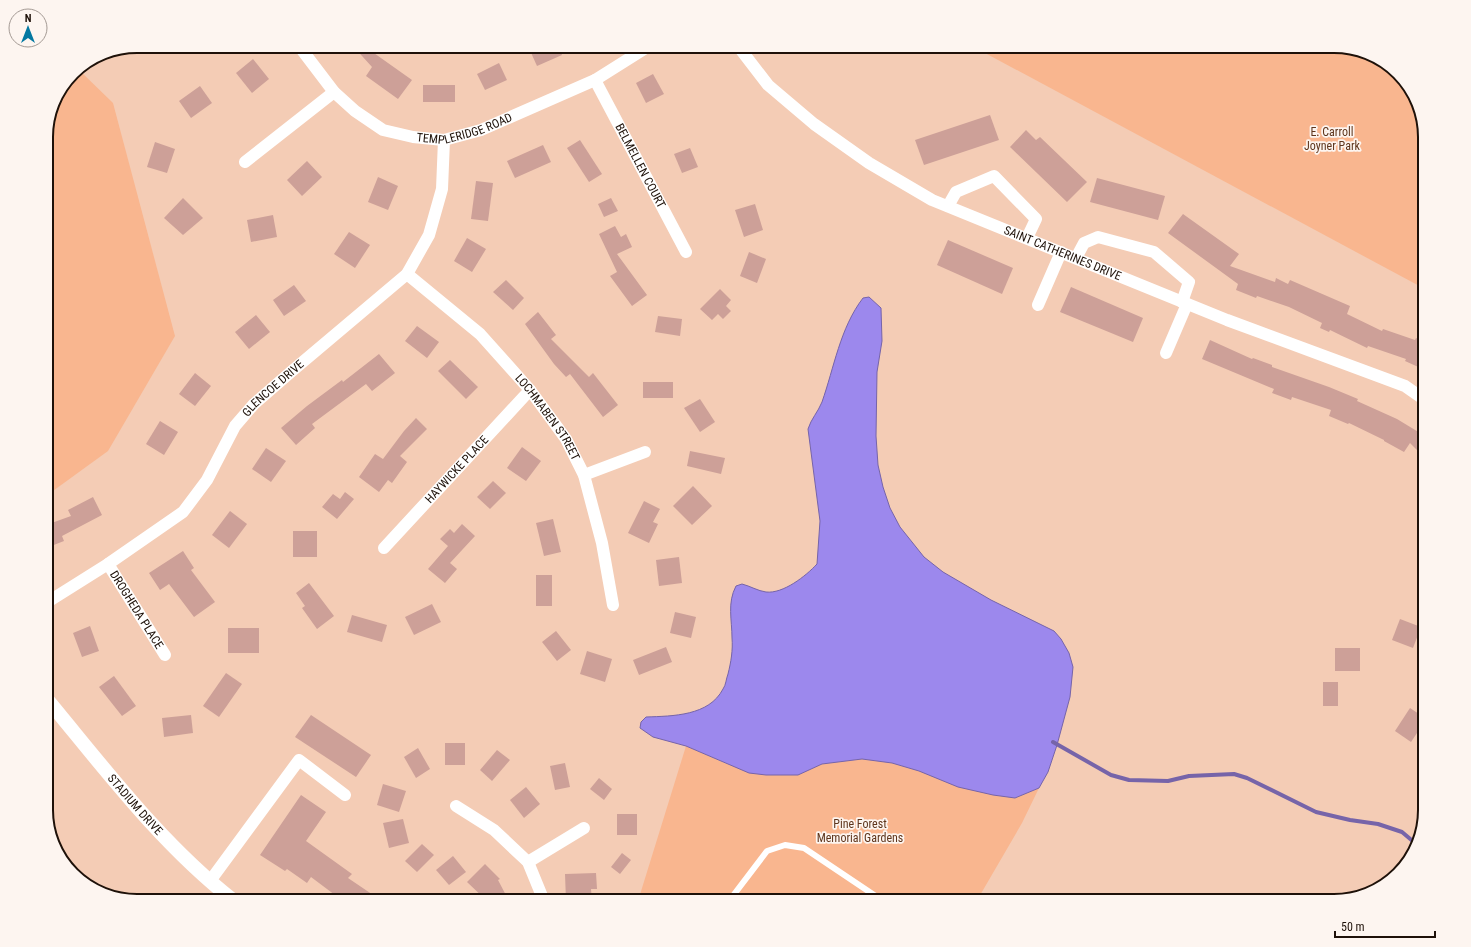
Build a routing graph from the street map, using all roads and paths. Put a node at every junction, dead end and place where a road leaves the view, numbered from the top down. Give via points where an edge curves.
1 (304, 53) edge
2 (638, 53) edge
3 (743, 53) edge
4 (595, 80) junction
5 (334, 92) junction
6 (444, 140) junction
7 (245, 162) dead end
8 (948, 206) junction
9 (1027, 238) junction
10 (686, 252) dead end
11 (1061, 252) junction
12 (1076, 258) junction
13 (407, 274) junction
14 (1184, 303) junction
15 (1038, 305) dead end
16 (1166, 353) dead end
17 (530, 390) junction
18 (1418, 395) edge
19 (645, 452) dead end
20 (584, 475) junction
21 (384, 548) dead end
22 (108, 564) junction
23 (53, 599) edge
24 (613, 605) dead end
25 (165, 655) dead end
26 (53, 706) edge
27 (346, 795) dead end
28 (456, 806) dead end
29 (584, 828) dead end
30 (528, 862) junction
31 (210, 881) junction
32 (226, 894) edge
33 (541, 894) edge
34 (734, 894) edge
35 (873, 894) edge

1 - 5 street, TEMPLERIDGE ROAD
2 - 4 street, TEMPLERIDGE ROAD
3 - 8 street, SAINT CATHERINES DRIVE via 768,85 814,124 868,163 932,200
4 - 6 street, TEMPLERIDGE ROAD via 481,130
4 - 10 street, BELMELLEN COURT
5 - 6 street, TEMPLERIDGE ROAD via 355,111 383,130 413,137
5 - 7 street
6 - 13 street, GLENCOE DRIVE via 442,189 429,235
8 - 9 street, SAINT CATHERINES DRIVE
8 - 9 street via 956,192 994,176 1036,219
9 - 11 street, SAINT CATHERINES DRIVE
11 - 12 street, SAINT CATHERINES DRIVE
11 - 15 street
12 - 14 street, SAINT CATHERINES DRIVE
12 - 14 street via 1084,243 1098,237 1154,252 1189,282
13 - 17 street, LOCHMABEN STREET via 480,334
13 - 22 street, GLENCOE DRIVE via 254,404 234,426 207,480 183,512
14 - 16 street
14 - 18 street, SAINT CATHERINES DRIVE via 1405,386
17 - 20 street, LOCHMABEN STREET via 566,439
17 - 21 street, HAYWICKE PLACE
19 - 20 street
20 - 24 street, LOCHMABEN STREET via 602,543
22 - 23 street, GLENCOE DRIVE
22 - 25 street, DROGHEDA PLACE
26 - 31 street, STADIUM DRIVE via 141,813
27 - 31 street via 299,760
28 - 30 street via 494,830
29 - 30 street
30 - 33 street
31 - 32 street, STADIUM DRIVE
34 - 35 lane via 767,851 785,845 804,848

